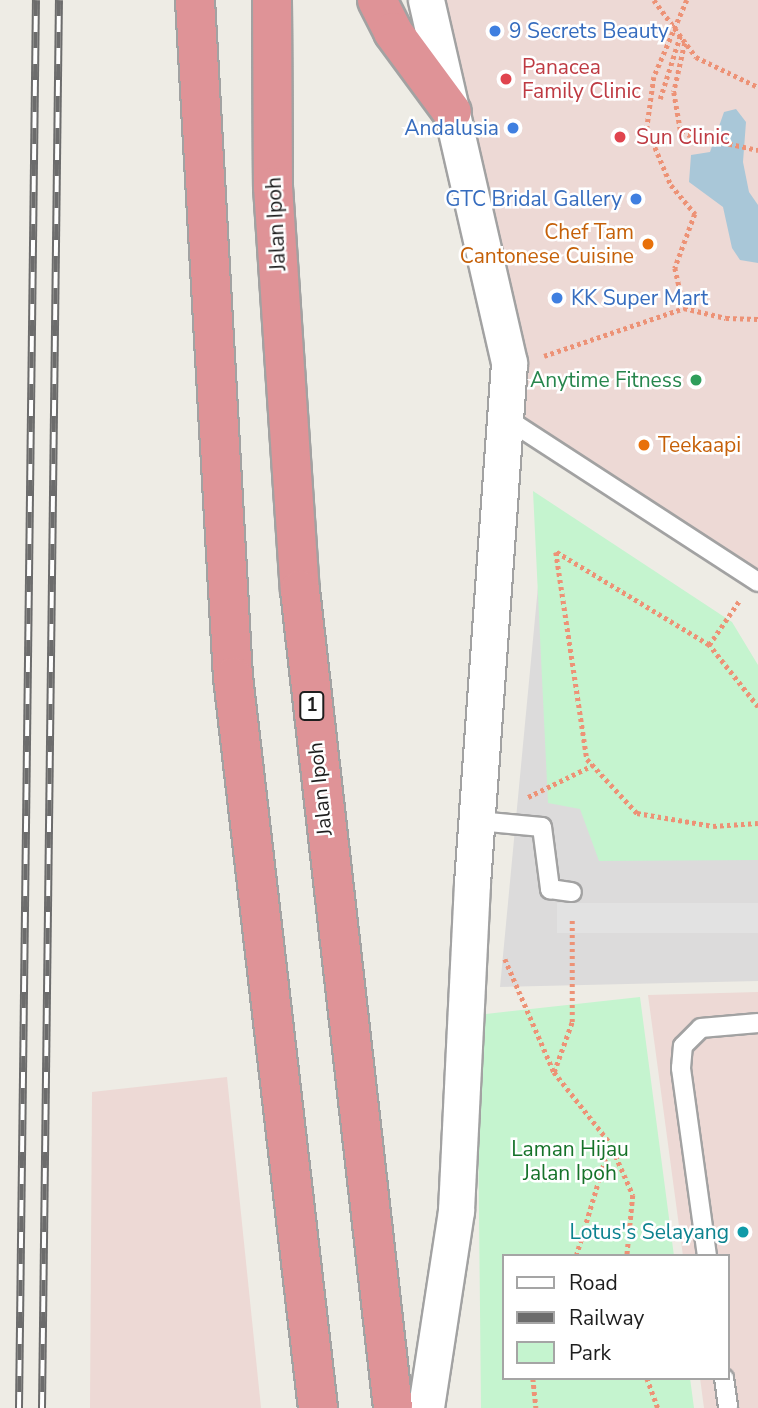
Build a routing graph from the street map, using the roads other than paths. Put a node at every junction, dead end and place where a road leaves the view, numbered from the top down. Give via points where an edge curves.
1 (195, 0) edge
2 (272, 0) edge
3 (377, 0) edge
4 (426, 0) edge
5 (452, 112) junction
6 (504, 417) junction
7 (756, 586) edge
8 (478, 821) junction
9 (572, 892) road end
10 (758, 1023) edge
11 (707, 1254) edge
12 (723, 1380) edge
13 (318, 1408) edge
14 (393, 1408) edge
15 (426, 1408) edge
16 (728, 1408) edge

1 - 13 highway via 233,677
2 - 14 highway, Jalan Ipoh / 1 via 274,187 300,590
3 - 5 highway via 393,32
4 - 5 street
5 - 6 street via 509,363
6 - 7 lane
6 - 8 street
8 - 9 lane via 542,827 550,889
8 - 15 street via 456,1211
10 - 11 lane via 701,1028 683,1046 681,1068
12 - 16 lane

